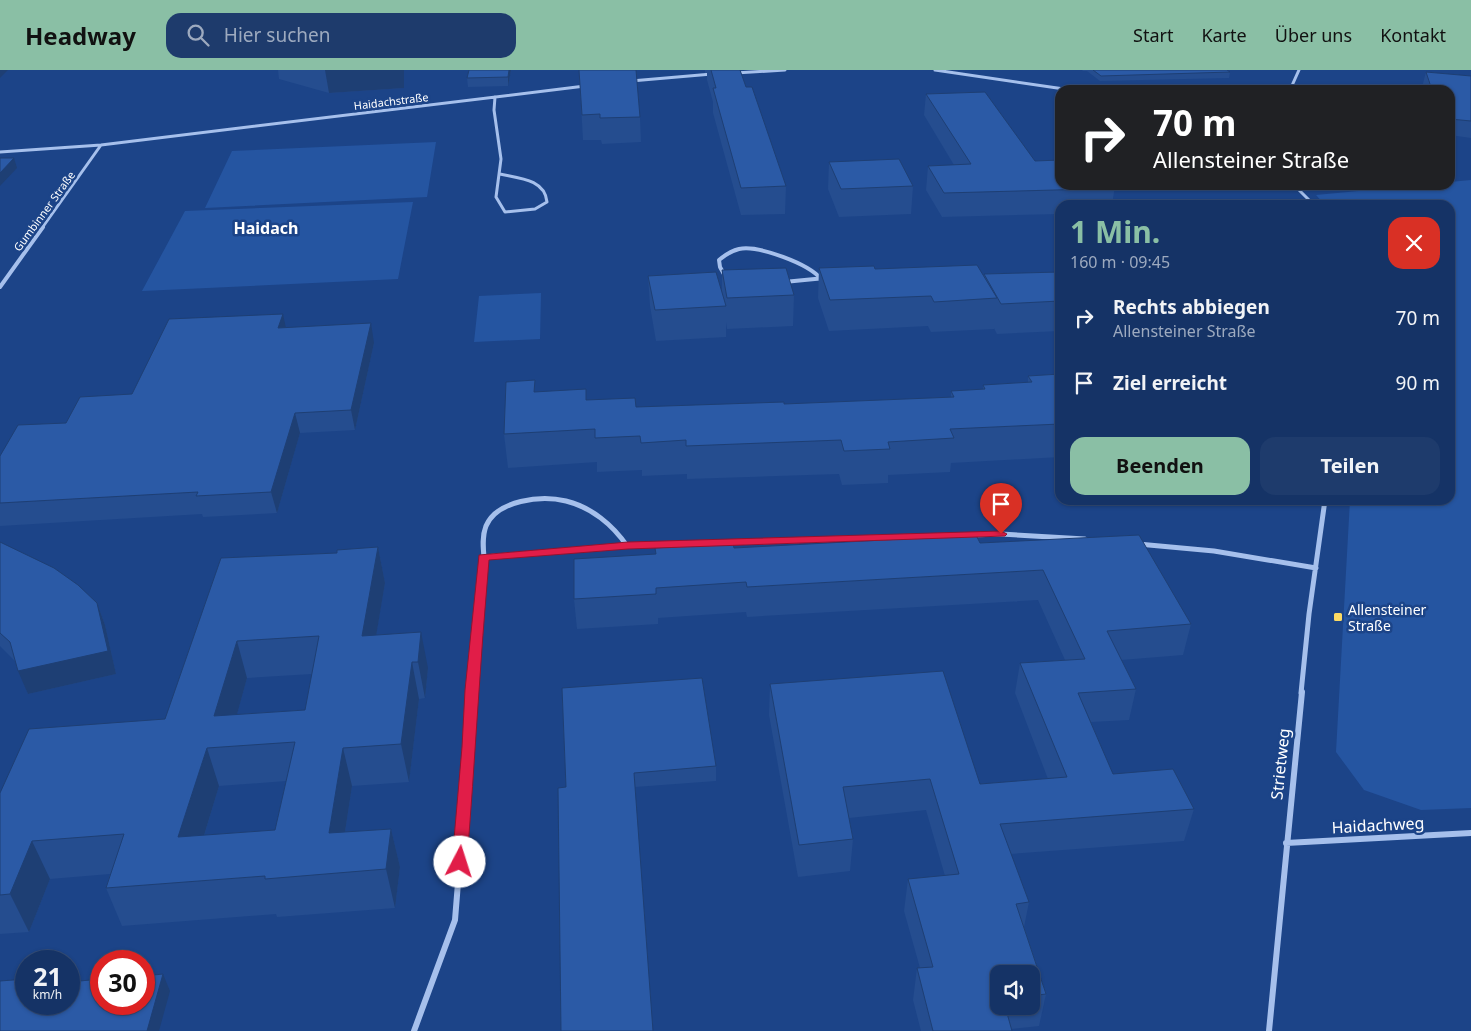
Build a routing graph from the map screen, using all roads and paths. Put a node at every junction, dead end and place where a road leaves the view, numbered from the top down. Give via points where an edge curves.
1 (785, 70) edge
2 (935, 70) edge
3 (1299, 70) edge
4 (719, 73) edge
5 (729, 73) edge
6 (629, 81) edge
7 (592, 85) edge
8 (1292, 85) edge
9 (1055, 88) edge
10 (495, 97) junction
11 (101, 145) junction
12 (0, 152) edge
13 (500, 174) junction
14 (1299, 190) edge
15 (1309, 200) edge
16 (833, 278) edge
17 (821, 279) junction
18 (732, 280) edge
19 (783, 282) edge
20 (0, 287) edge
21 (1324, 505) edge
22 (1096, 540) edge
23 (1136, 543) edge
24 (628, 546) junction
25 (484, 557) junction
26 (1316, 568) junction
27 (1471, 833) edge
28 (1286, 843) junction
29 (414, 1031) edge
30 (1269, 1031) edge

1 - 5 street
2 - 9 street
3 - 8 street
4 - 6 street
7 - 10 street, Haidachstraße
10 - 11 street, Haidachstraße
10 - 13 street
11 - 12 street, Haidachstraße
11 - 20 street, Gumbinner Straße
13 - 13 street via 496,197 505,212 535,209 547,202 548,197 542,188
14 - 15 street
16 - 17 street
17 - 18 street via 817,274 766,251 751,248 735,249 719,260 726,277
17 - 19 street
21 - 26 street, Strietweg
22 - 24 street via 1001,534
23 - 26 street via 1214,551
24 - 25 street
24 - 25 street via 611,526 566,502 538,498 510,506 486,524
25 - 29 street via 455,920
26 - 28 street, Strietweg
27 - 28 street, Haidachweg
28 - 30 street, Strietweg

